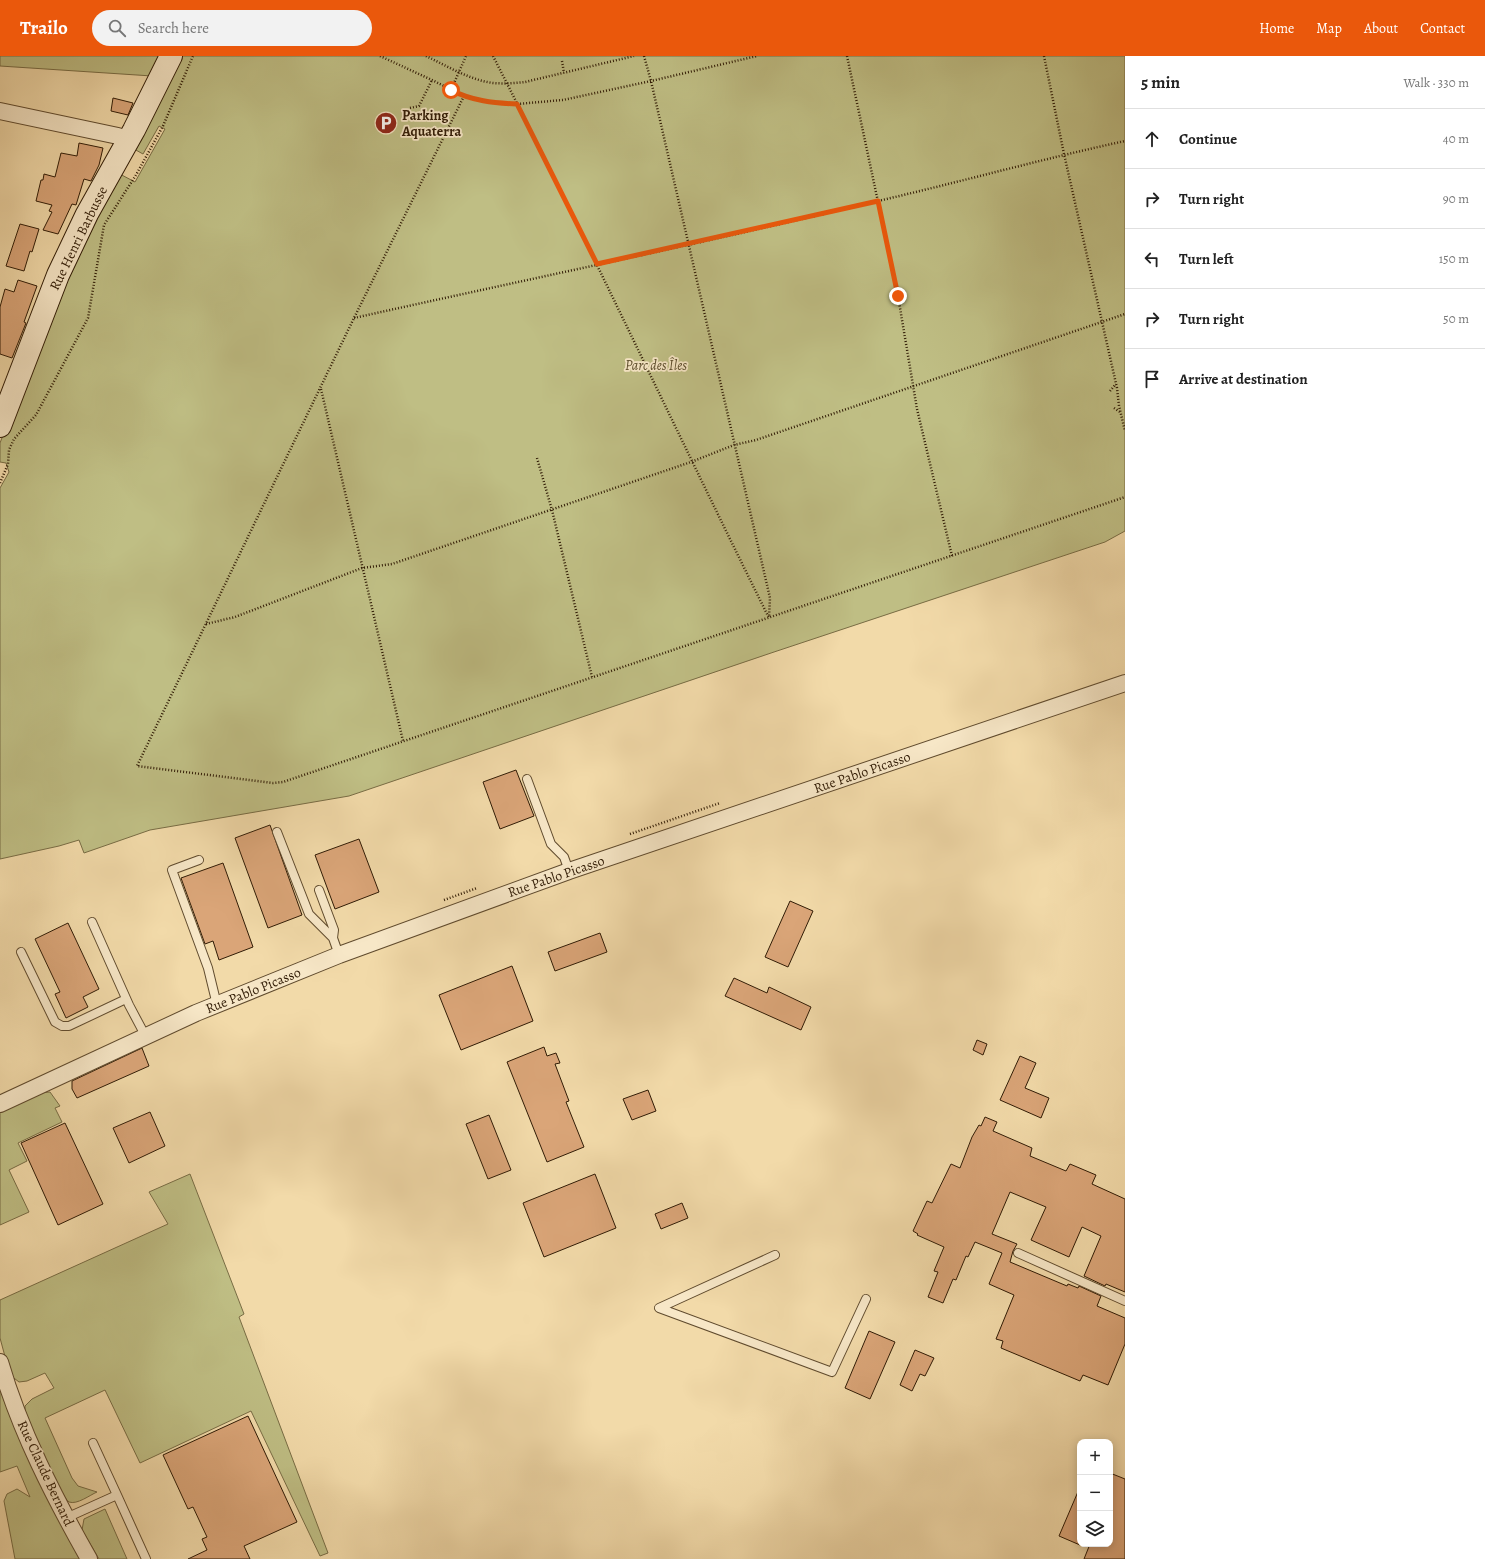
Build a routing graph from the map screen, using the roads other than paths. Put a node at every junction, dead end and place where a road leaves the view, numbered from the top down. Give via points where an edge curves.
1 (171, 56) edge
2 (0, 111) edge
3 (128, 140) junction
4 (0, 426) edge
5 (1125, 683) edge
6 (527, 779) dead end
7 (277, 832) dead end
8 (199, 860) dead end
9 (569, 871) junction
10 (319, 890) dead end
11 (92, 922) dead end
12 (333, 938) junction
13 (21, 952) dead end
14 (340, 955) junction
15 (126, 999) junction
16 (217, 1005) junction
17 (146, 1037) junction
18 (0, 1104) edge
19 (1018, 1253) dead end
20 (776, 1255) dead end
21 (866, 1299) dead end
22 (1125, 1301) edge
23 (0, 1362) edge
24 (93, 1443) dead end
25 (117, 1495) junction
26 (66, 1518) junction
27 (89, 1559) edge
28 (146, 1559) edge

1 - 3 street, Rue Henri Barbusse
2 - 3 street via 111,134
3 - 4 street, Rue Henri Barbusse via 87,214 58,275
5 - 9 street, Rue Pablo Picasso
6 - 9 lane via 551,844 564,857
7 - 12 lane via 309,914
8 - 16 lane via 172,870 208,968
9 - 14 street, Rue Pablo Picasso
10 - 12 lane via 334,930
11 - 15 lane
12 - 14 lane
13 - 15 lane via 55,1022 62,1026 70,1026
14 - 16 street, Rue Pablo Picasso
15 - 17 lane
16 - 17 street, Rue Pablo Picasso
17 - 18 street, Rue Pablo Picasso
19 - 22 lane
20 - 21 lane via 660,1308 832,1372
23 - 26 street, Rue Claude Bernard via 21,1421
24 - 25 lane
25 - 26 lane
25 - 28 lane
26 - 27 street, Rue Claude Bernard

